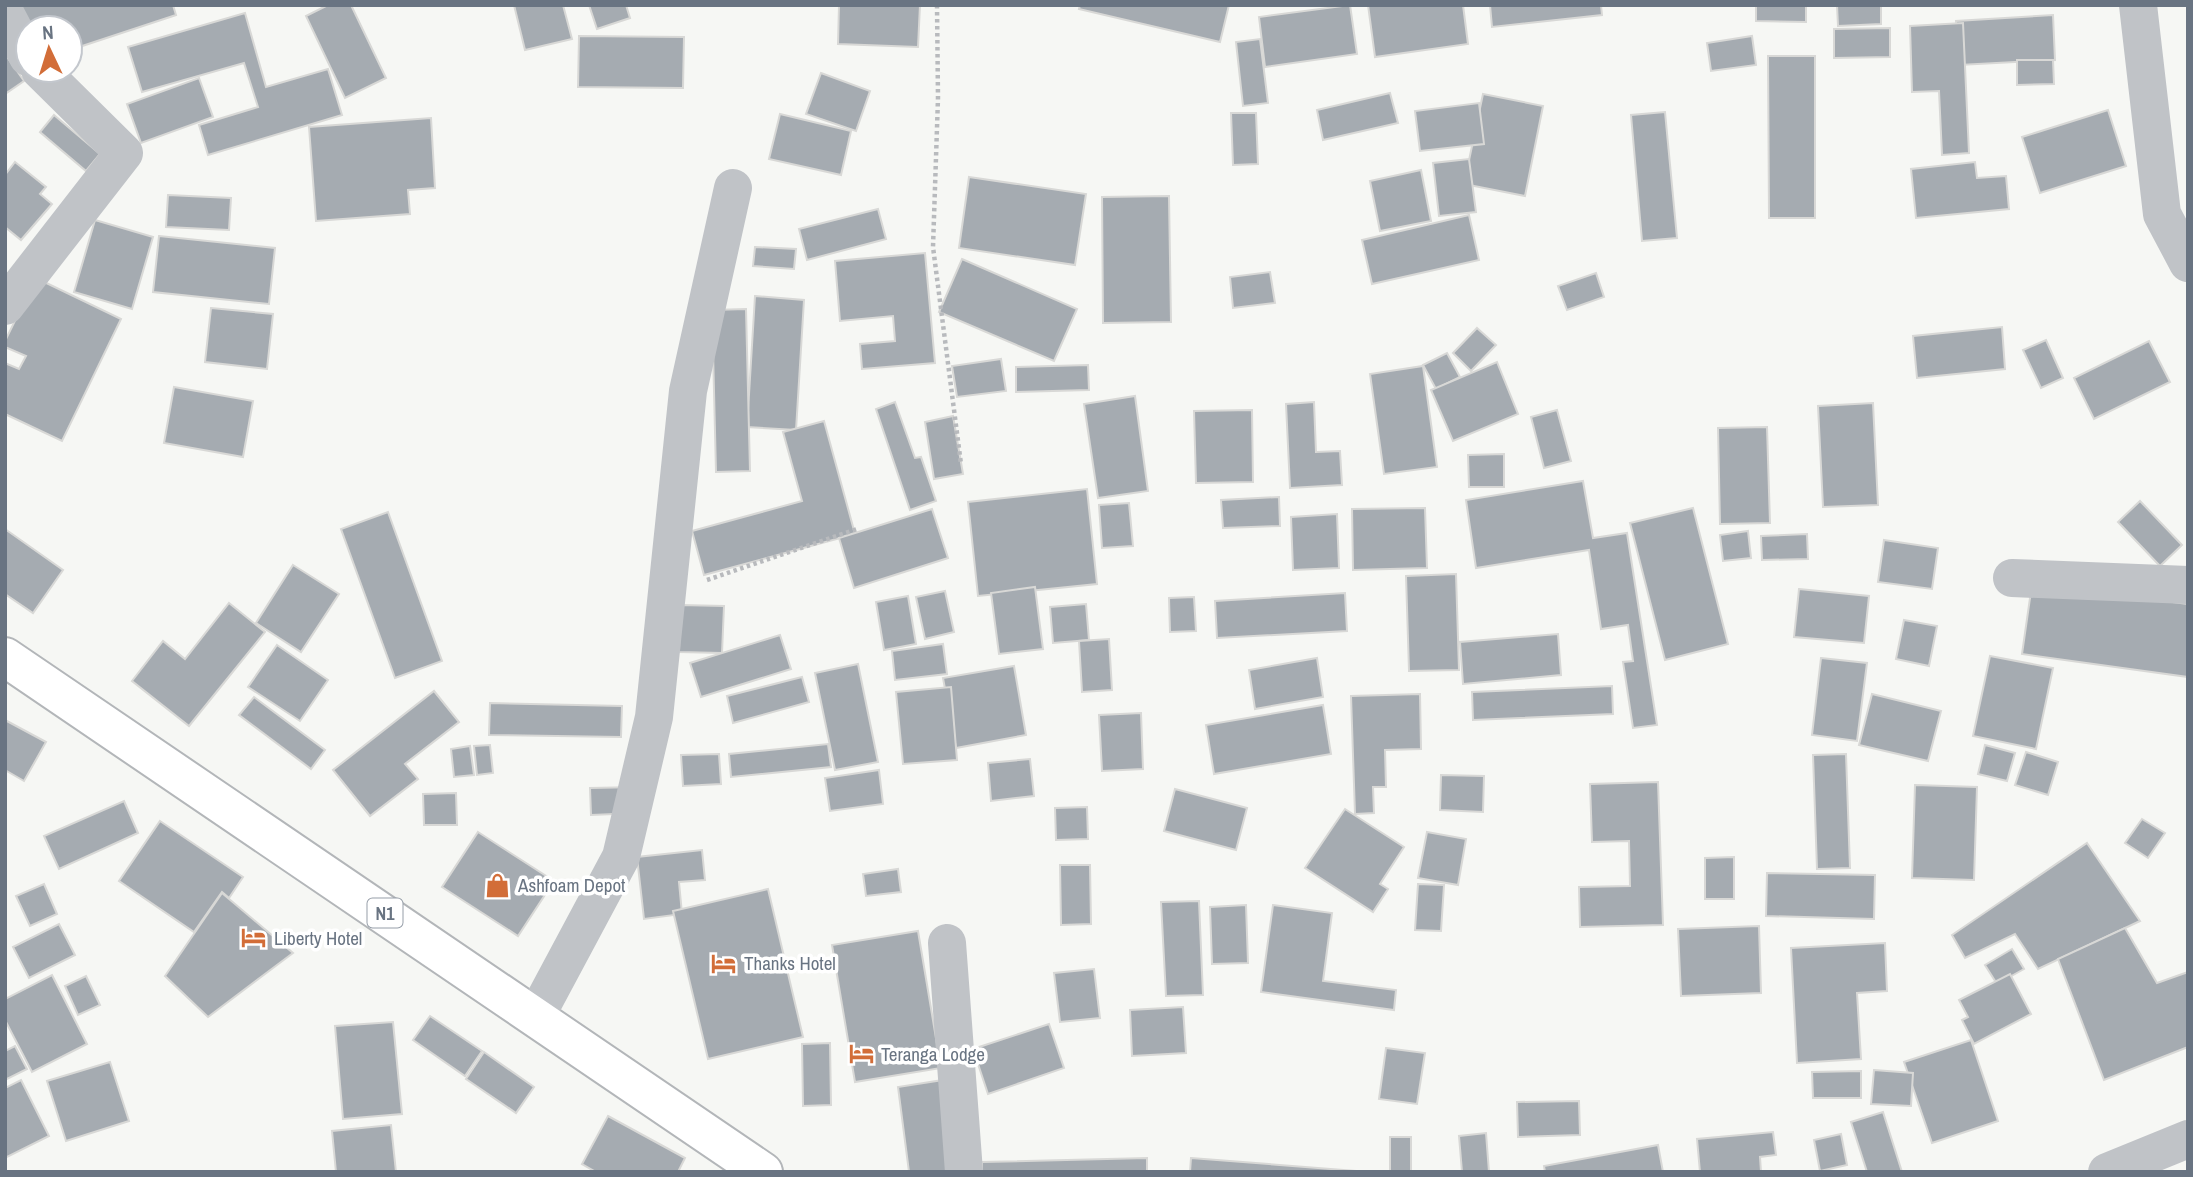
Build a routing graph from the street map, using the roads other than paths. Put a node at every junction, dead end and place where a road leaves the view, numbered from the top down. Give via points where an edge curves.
1 (2138, 5) edge
2 (5, 13) edge
3 (14, 30) edge
4 (54, 84) edge
5 (733, 188) dead end
6 (2188, 263) edge
7 (5, 306) edge
8 (2012, 578) dead end
9 (2188, 586) edge
10 (5, 657) edge
11 (947, 943) dead end
12 (536, 1016) junction
13 (2188, 1139) edge
14 (763, 1172) edge
15 (964, 1172) edge
16 (2107, 1172) edge

1 - 6 street via 2162,214
2 - 3 street
4 - 7 street via 124,153
5 - 12 street via 688,391 654,717 621,857
8 - 9 street
10 - 12 highway, N1
11 - 15 street
12 - 14 highway, N1
13 - 16 street

